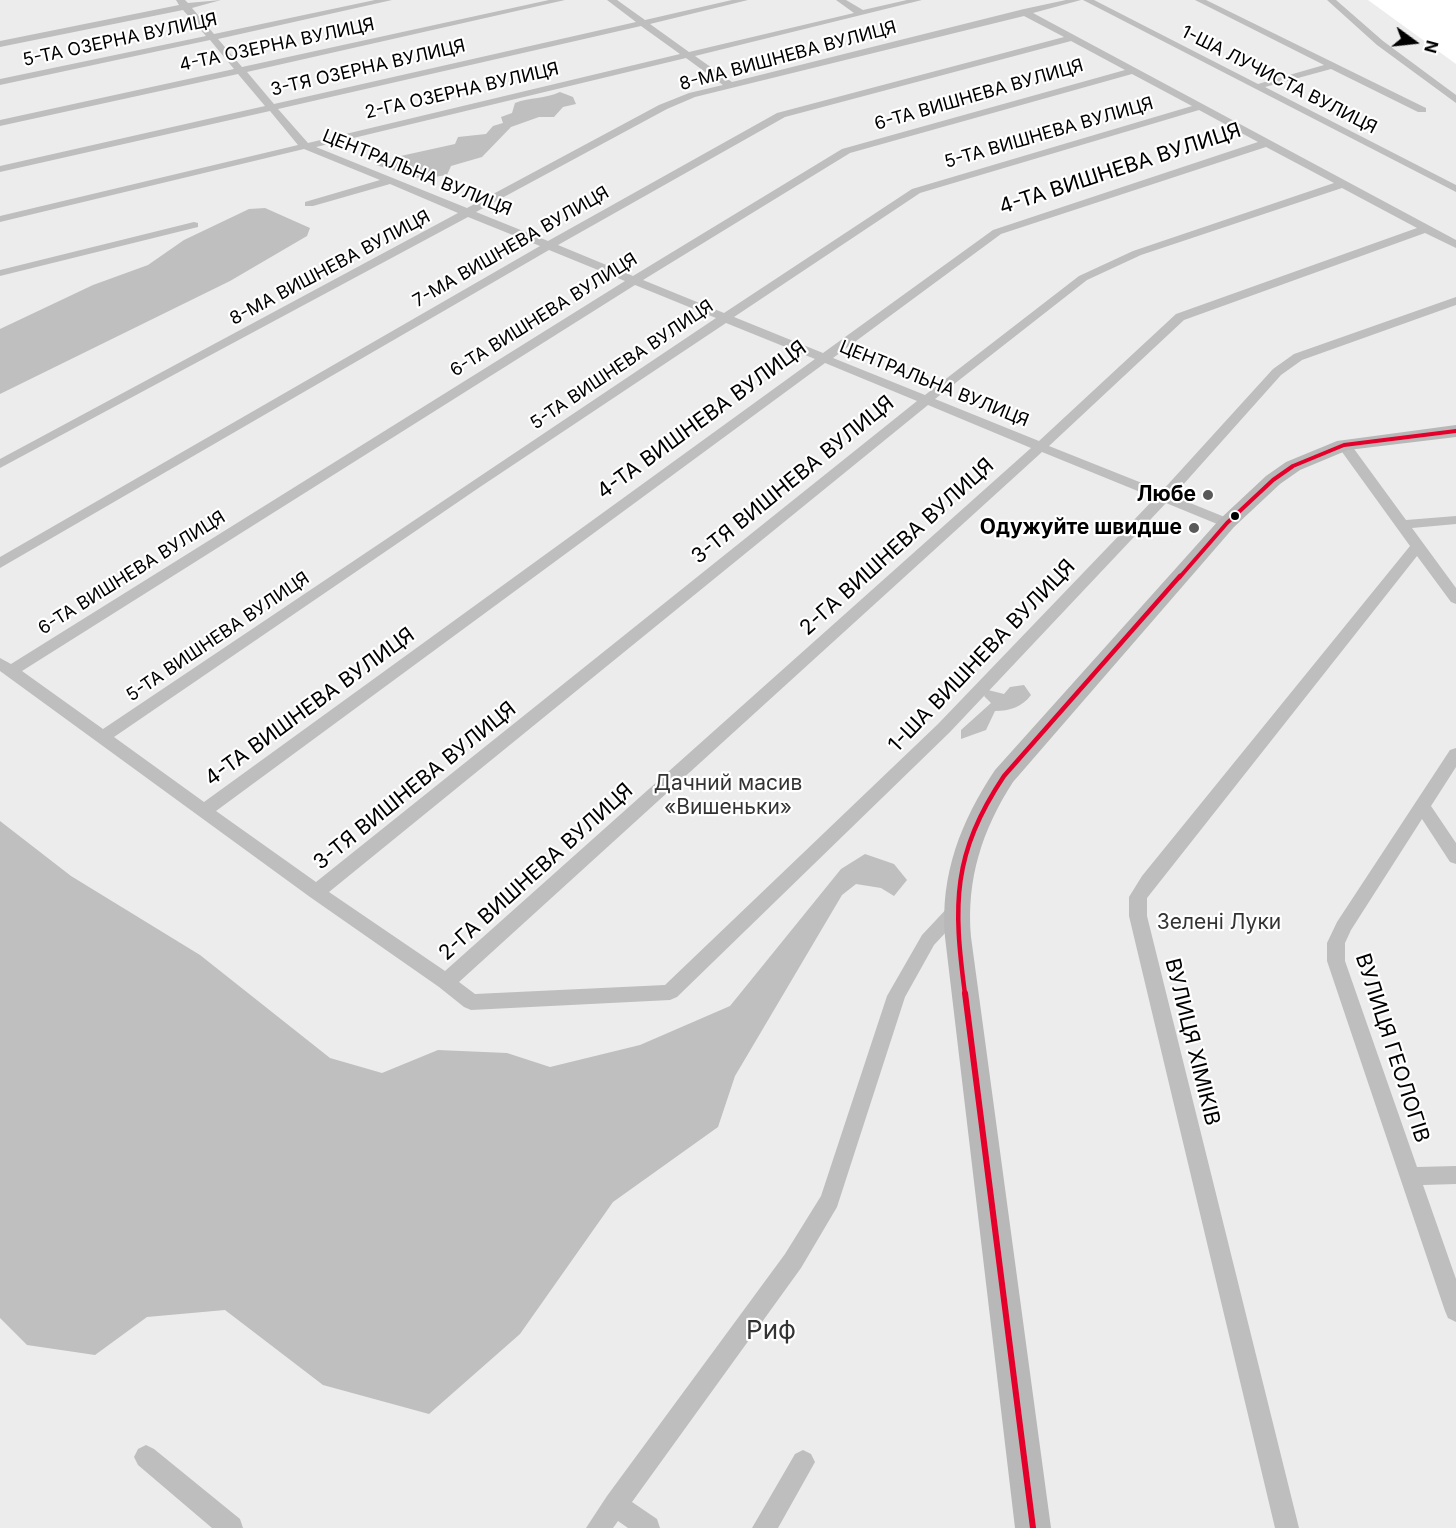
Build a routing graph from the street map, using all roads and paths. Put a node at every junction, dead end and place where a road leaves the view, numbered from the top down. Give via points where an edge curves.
1 (217, 0) edge
2 (388, 0) edge
3 (561, 0) edge
4 (611, 0) edge
5 (744, 0) edge
6 (840, 0) edge
7 (918, 0) edge
8 (1077, 0) edge
9 (1086, 0) edge
10 (1199, 0) edge
11 (1331, 0) edge
12 (183, 3) edge
13 (1024, 12) junction
14 (861, 13) junction
15 (643, 23) junction
16 (212, 37) junction
17 (1072, 38) junction
18 (0, 44) edge
19 (687, 54) junction
20 (1331, 66) junction
21 (240, 70) junction
22 (1132, 70) junction
23 (0, 82) edge
24 (731, 86) junction
25 (1256, 87) junction
26 (1456, 100) edge
27 (272, 107) junction
28 (1200, 107) junction
29 (1422, 110) dead end
30 (0, 123) edge
31 (1266, 143) junction
32 (305, 146) junction
33 (0, 169) edge
34 (390, 182) junction
35 (1342, 184) junction
36 (1456, 189) edge
37 (309, 204) dead end
38 (467, 213) junction
39 (0, 219) edge
40 (194, 225) dead end
41 (1426, 229) junction
42 (1456, 245) edge
43 (548, 246) junction
44 (0, 273) edge
45 (633, 281) junction
46 (1456, 301) edge
47 (725, 318) junction
48 (823, 358) junction
49 (926, 400) junction
50 (1456, 431) edge
51 (1344, 445) junction
52 (1040, 447) junction
53 (0, 464) edge
54 (1164, 497) junction
55 (1456, 520) edge
56 (1227, 523) junction
57 (1402, 525) junction
58 (1417, 546) junction
59 (0, 564) edge
60 (1456, 599) edge
61 (6, 667) edge
62 (103, 737) junction
63 (1456, 753) edge
64 (1423, 807) junction
65 (204, 811) junction
66 (1456, 856) edge
67 (316, 892) junction
68 (957, 909) junction
69 (446, 981) junction
70 (1456, 1175) edge
71 (1411, 1176) junction
72 (1456, 1311) edge
73 (146, 1457) dead end
74 (803, 1462) dead end
75 (615, 1504) junction
76 (231, 1528) edge
77 (598, 1528) edge
78 (648, 1528) edge
79 (764, 1528) edge
80 (1034, 1528) edge
81 (1287, 1528) edge

1 - 12 street
2 - 16 street, 5-ТА ОЗЕРНА ВУЛИЦЯ
3 - 21 street, 4-ТА ОЗЕРНА ВУЛИЦЯ
4 - 15 street
5 - 15 street, 3-ТЯ ОЗЕРНА ВУЛИЦЯ
6 - 14 street
7 - 14 street, 2-ГА ОЗЕРНА ВУЛИЦЯ
8 - 13 street, 8-МА ВИШНЕВА ВУЛИЦЯ
9 - 25 street, 1-ША ЛУЧИСТА ВУЛИЦЯ
10 - 20 street
11 - 26 street
12 - 16 street, ЦЕНТРАЛЬНА ВУЛИЦЯ
12 - 18 street
13 - 17 street
13 - 24 street, 8-МА ВИШНЕВА ВУЛИЦЯ
14 - 19 street, 2-ГА ОЗЕРНА ВУЛИЦЯ
15 - 19 street
15 - 27 street, 3-ТЯ ОЗЕРНА ВУЛИЦЯ
16 - 21 street, ЦЕНТРАЛЬНА ВУЛИЦЯ
16 - 23 street, 5-ТА ОЗЕРНА ВУЛИЦЯ
17 - 22 street
17 - 43 street, 7-МА ВИШНЕВА ВУЛИЦЯ via 781,115
19 - 24 street
19 - 32 street, 2-ГА ОЗЕРНА ВУЛИЦЯ
20 - 25 street
20 - 29 street
21 - 27 street, ЦЕНТРАЛЬНА ВУЛИЦЯ
21 - 30 street, 4-ТА ОЗЕРНА ВУЛИЦЯ
22 - 28 street
22 - 45 street, 6-ТА ВИШНЕВА ВУЛИЦЯ via 846,151
24 - 38 street, 8-МА ВИШНЕВА ВУЛИЦЯ via 663,107
25 - 36 street, 1-ША ЛУЧИСТА ВУЛИЦЯ
27 - 32 street, ЦЕНТРАЛЬНА ВУЛИЦЯ
27 - 33 street, 3-ТЯ ОЗЕРНА ВУЛИЦЯ
28 - 31 street
28 - 47 street, 5-ТА ВИШНЕВА ВУЛИЦЯ via 916,191
31 - 35 street
31 - 48 street, 4-ТА ВИШНЕВА ВУЛИЦЯ via 997,232
32 - 34 street, ЦЕНТРАЛЬНА ВУЛИЦЯ
32 - 39 street, 2-ГА ОЗЕРНА ВУЛИЦЯ
34 - 37 street
34 - 38 street, ЦЕНТРАЛЬНА ВУЛИЦЯ
35 - 41 street
35 - 49 street, 3-ТЯ ВИШНЕВА ВУЛИЦЯ via 1137,253 1083,278
38 - 43 street, ЦЕНТРАЛЬНА ВУЛИЦЯ
38 - 53 street, 8-МА ВИШНЕВА ВУЛИЦЯ
40 - 44 street
41 - 42 street
41 - 52 street, 2-ГА ВИШНЕВА ВУЛИЦЯ via 1180,317
43 - 45 street, ЦЕНТРАЛЬНА ВУЛИЦЯ
43 - 59 street, 7-МА ВИШНЕВА ВУЛИЦЯ
45 - 47 street, ЦЕНТРАЛЬНА ВУЛИЦЯ
45 - 61 street, 6-ТА ВИШНЕВА ВУЛИЦЯ
46 - 54 street, 1-ША ВИШНЕВА ВУЛИЦЯ via 1298,357 1277,372
47 - 48 street, ЦЕНТРАЛЬНА ВУЛИЦЯ
47 - 62 street, 5-ТА ВИШНЕВА ВУЛИЦЯ
48 - 49 street, ЦЕНТРАЛЬНА ВУЛИЦЯ
48 - 65 street, 4-ТА ВИШНЕВА ВУЛИЦЯ
49 - 52 street, ЦЕНТРАЛЬНА ВУЛИЦЯ
49 - 67 street, 3-ТЯ ВИШНЕВА ВУЛИЦЯ
50 - 51 street
51 - 56 street via 1293,466
51 - 57 street
52 - 54 street, ЦЕНТРАЛЬНА ВУЛИЦЯ
52 - 69 street, 2-ГА ВИШНЕВА ВУЛИЦЯ
54 - 56 street, ЦЕНТРАЛЬНА ВУЛИЦЯ
54 - 69 street, 1-ША ВИШНЕВА ВУЛИЦЯ via 944,728 669,992 471,1002
55 - 57 street
56 - 68 street via 1004,776 982,808 970,835
57 - 58 street
58 - 60 street
58 - 81 street, ВУЛИЦЯ ХІМІКІВ via 1138,897 1138,916
61 - 62 street
62 - 65 street
63 - 64 street, ВУЛИЦЯ ГЕОЛОГІВ
64 - 66 street
64 - 71 street, ВУЛИЦЯ ГЕОЛОГІВ via 1342,927 1336,943 1336,962
65 - 67 street
67 - 69 street
68 - 75 street via 928,940 896,996 830,1200 793,1261
68 - 80 street
70 - 71 street
71 - 72 street, ВУЛИЦЯ ГЕОЛОГІВ
73 - 76 street
74 - 79 street
75 - 77 street
75 - 78 street

